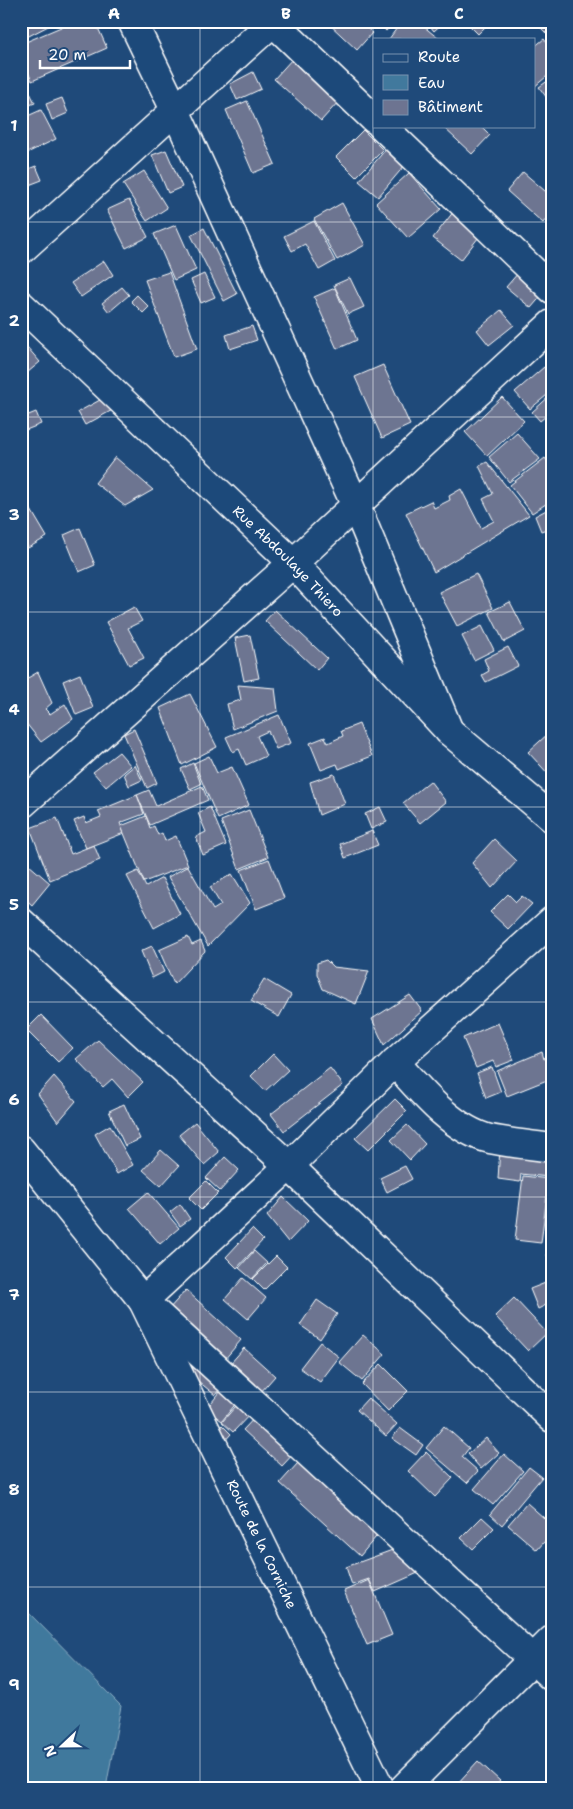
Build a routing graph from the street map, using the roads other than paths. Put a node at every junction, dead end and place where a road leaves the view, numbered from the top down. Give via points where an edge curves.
1 (132, 21) edge
2 (273, 22) edge
3 (176, 110) junction
4 (373, 118) edge
5 (384, 128) edge
6 (21, 250) edge
7 (552, 289) edge
8 (21, 306) edge
9 (552, 324) edge
10 (356, 506) junction
11 (293, 563) junction
12 (449, 731) junction
13 (21, 805) edge
14 (552, 818) edge
15 (552, 921) edge
16 (21, 922) edge
17 (395, 1062) junction
18 (552, 1148) edge
19 (21, 1150) edge
20 (288, 1166) junction
21 (143, 1301) junction
22 (552, 1418) edge
23 (552, 1640) edge
24 (542, 1668) edge
25 (380, 1788) edge
26 (404, 1788) edge

1 - 3 street
2 - 3 street
2 - 4 street
3 - 6 street
3 - 10 street
5 - 7 street
8 - 11 street, Rue Abdoulaye Thiero
9 - 10 street
10 - 11 street
10 - 12 street
11 - 12 street, Rue Abdoulaye Thiero
11 - 13 street
12 - 14 street, Rue Abdoulaye Thiero
15 - 17 street
16 - 20 street
17 - 18 street via 433,1104 466,1129 489,1139
17 - 20 street
19 - 21 street
20 - 21 street
20 - 22 street
21 - 24 street
21 - 25 street, Route de la Corniche
23 - 24 street
24 - 26 street

